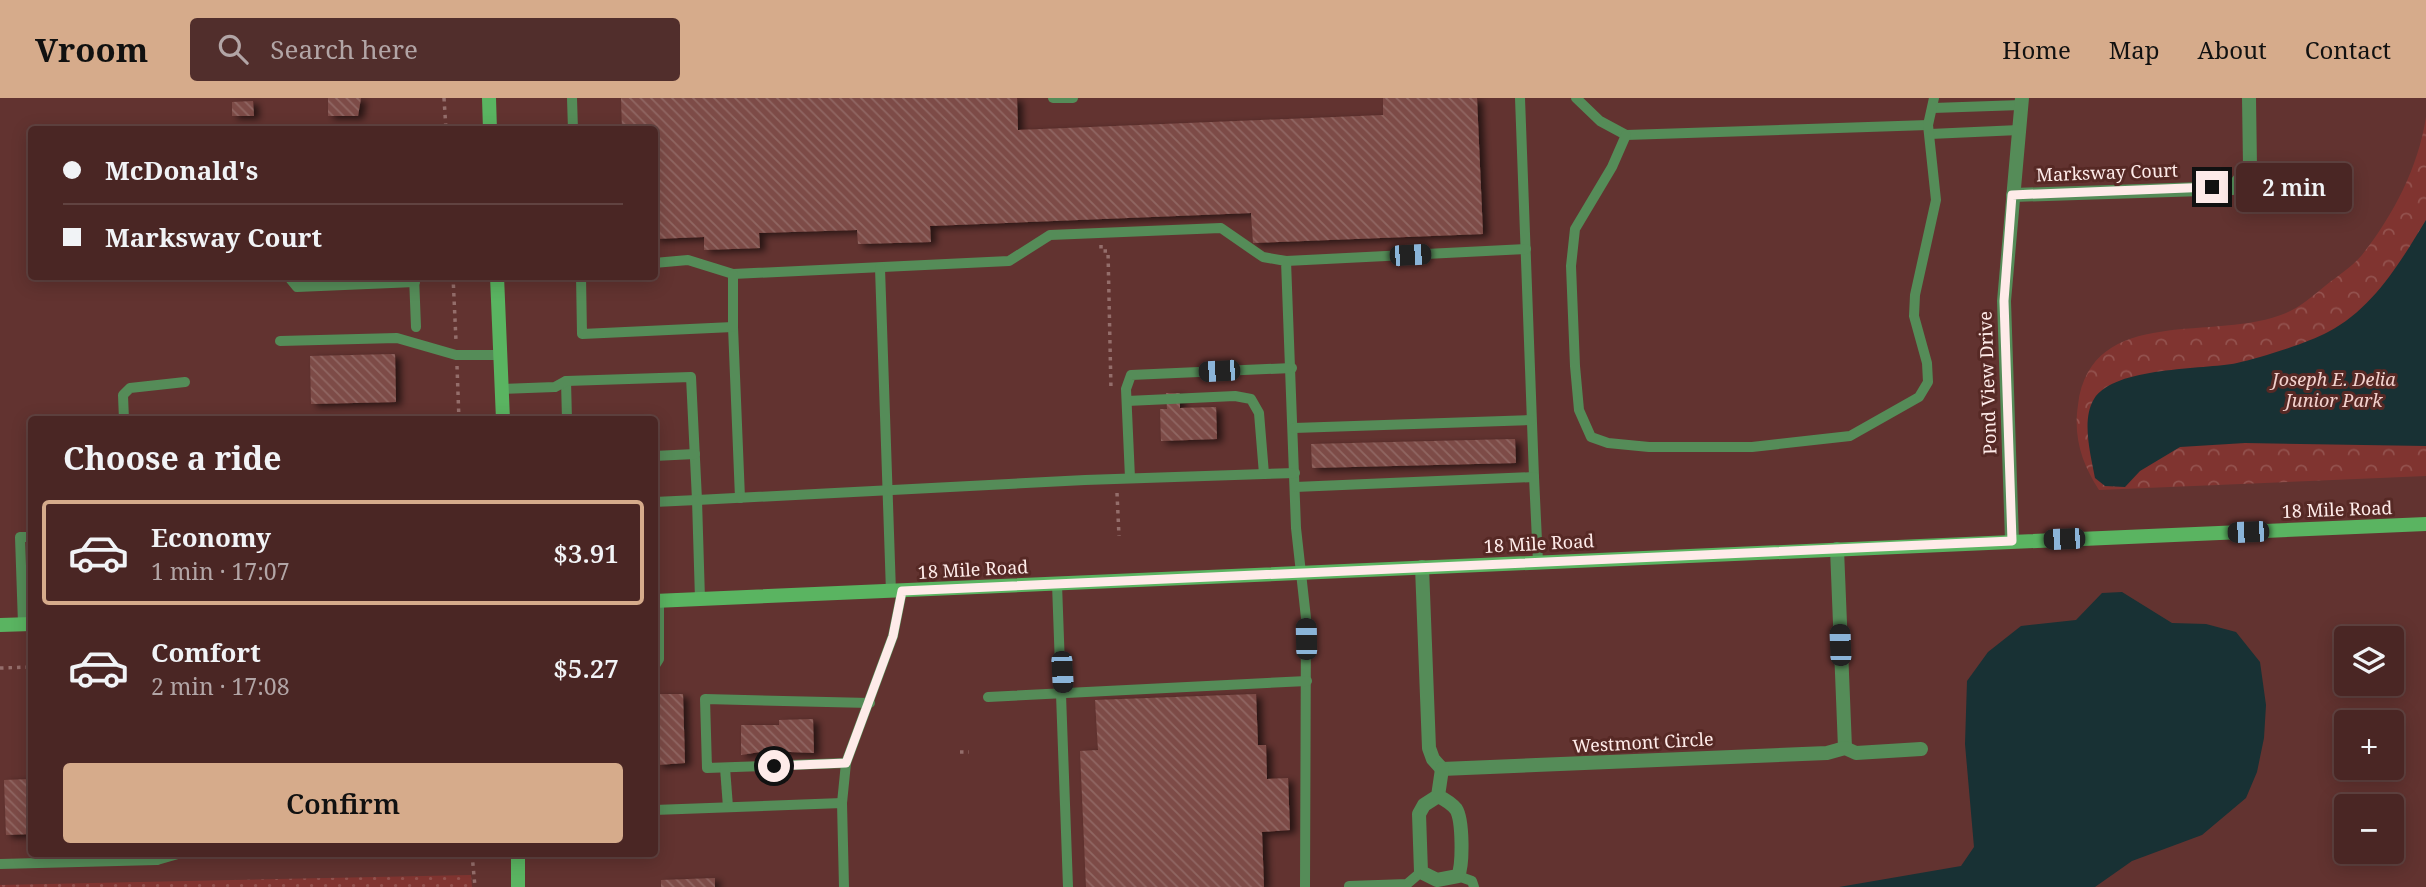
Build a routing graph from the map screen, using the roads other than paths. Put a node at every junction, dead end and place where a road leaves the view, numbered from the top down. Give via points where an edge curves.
1 (489, 98) edge
2 (572, 98) edge
3 (1053, 98) edge
4 (1073, 98) edge
5 (1520, 98) edge
6 (1576, 98) edge
7 (2249, 98) edge
8 (2022, 102) edge
9 (1933, 103) edge
10 (490, 126) edge
11 (573, 126) edge
12 (1929, 130) junction
13 (2019, 130) junction
14 (1626, 135) junction
15 (2012, 195) junction
16 (1526, 249) junction
17 (1286, 261) junction
18 (658, 263) edge
19 (880, 268) junction
20 (733, 274) junction
21 (291, 280) edge
22 (399, 280) edge
23 (414, 280) edge
24 (497, 280) edge
25 (581, 280) edge
26 (416, 327) dead end
27 (733, 327) junction
28 (280, 341) dead end
29 (500, 355) junction
30 (1292, 368) junction
31 (566, 381) junction
32 (185, 382) dead end
33 (502, 389) junction
34 (1127, 401) junction
35 (124, 416) edge
36 (503, 416) edge
37 (567, 416) edge
38 (1531, 420) junction
39 (1294, 428) junction
40 (695, 454) junction
41 (658, 456) edge
42 (1295, 473) junction
43 (1264, 474) junction
44 (1534, 477) junction
45 (1130, 478) junction
46 (1295, 486) junction
47 (887, 491) junction
48 (740, 498) junction
49 (697, 500) junction
50 (658, 502) edge
51 (2426, 524) edge
52 (28, 537) edge
53 (2012, 541) junction
54 (1837, 549) junction
55 (1538, 562) junction
56 (1422, 568) junction
57 (1300, 573) junction
58 (1058, 584) junction
59 (897, 592) junction
60 (700, 599) junction
61 (658, 601) edge
62 (27, 624) edge
63 (0, 625) edge
64 (658, 630) edge
65 (658, 661) edge
66 (1307, 681) junction
67 (1063, 694) junction
68 (988, 697) dead end
69 (870, 703) junction
70 (1844, 748) junction
71 (1922, 749) dead end
72 (846, 763) junction
73 (725, 768) junction
74 (1442, 769) junction
75 (1438, 796) junction
76 (842, 803) junction
77 (728, 807) junction
78 (658, 810) edge
79 (157, 857) edge
80 (517, 857) edge
81 (0, 864) edge
82 (1421, 872) junction
83 (1458, 876) junction
84 (1349, 886) edge
85 (518, 887) edge
86 (844, 887) edge
87 (1068, 887) edge
88 (1305, 887) edge
89 (1474, 887) edge

1 - 10 main road
2 - 11 lane
3 - 4 lane
5 - 16 lane
6 - 14 lane via 1600,121
7 - 15 street, Marksway Court via 2250,166 2233,188
8 - 9 lane
8 - 13 street, Pond View Drive
9 - 12 lane
12 - 13 lane
12 - 14 lane
12 - 14 lane via 1936,200 1915,305 1928,382 1919,397 1899,411 1850,436 1752,447 1608,443 1591,437 1579,411 1571,267 1575,229
13 - 15 street, Pond View Drive
15 - 53 street, Pond View Drive via 2004,301
16 - 17 lane
16 - 38 lane
17 - 19 lane via 1263,257 1221,228 1050,235 1009,261
17 - 30 lane
18 - 20 lane via 688,260
19 - 20 lane
19 - 47 lane
20 - 27 lane
21 - 22 lane via 297,287
23 - 26 lane
24 - 29 main road
25 - 27 lane via 582,334
27 - 48 lane
28 - 29 lane via 397,338 456,355
29 - 33 main road
30 - 34 lane via 1131,375
30 - 39 lane
31 - 33 lane via 555,387
31 - 37 lane
31 - 40 lane via 691,377
32 - 35 lane via 130,388 123,395
33 - 36 main road
34 - 43 lane via 1251,399 1259,412
34 - 45 lane
38 - 39 lane
38 - 44 lane
39 - 42 lane
40 - 41 lane
40 - 49 lane
42 - 43 lane
42 - 46 lane
43 - 45 lane
44 - 46 lane
44 - 55 lane
45 - 47 lane
46 - 57 lane
47 - 48 lane
47 - 59 lane
48 - 49 lane
49 - 50 lane
49 - 60 lane
51 - 53 main road, 18 Mile Road
52 - 62 lane via 20,537
53 - 54 main road, 18 Mile Road
54 - 55 main road, 18 Mile Road
54 - 70 street
55 - 56 main road, 18 Mile Road
56 - 57 main road, 18 Mile Road
56 - 74 street via 1429,748
57 - 58 main road, 18 Mile Road
57 - 66 lane
58 - 59 main road, 18 Mile Road
58 - 67 lane
59 - 60 main road, 18 Mile Road
59 - 69 lane via 893,636
60 - 61 main road, 18 Mile Road
62 - 63 main road
64 - 65 lane
66 - 67 lane
66 - 88 lane
67 - 68 lane
67 - 87 lane
69 - 72 lane
69 - 73 lane via 705,699 707,768
70 - 71 street, Westmont Circle via 1856,753
70 - 74 street, Westmont Circle via 1827,753
72 - 73 lane
72 - 76 lane
73 - 77 lane
74 - 75 street
75 - 82 street via 1419,814
75 - 83 street via 1459,815 1462,868
76 - 77 lane
76 - 86 lane
77 - 78 lane
79 - 81 lane
80 - 85 main road
82 - 83 street via 1437,880
82 - 84 lane via 1407,884
83 - 89 lane via 1472,881

